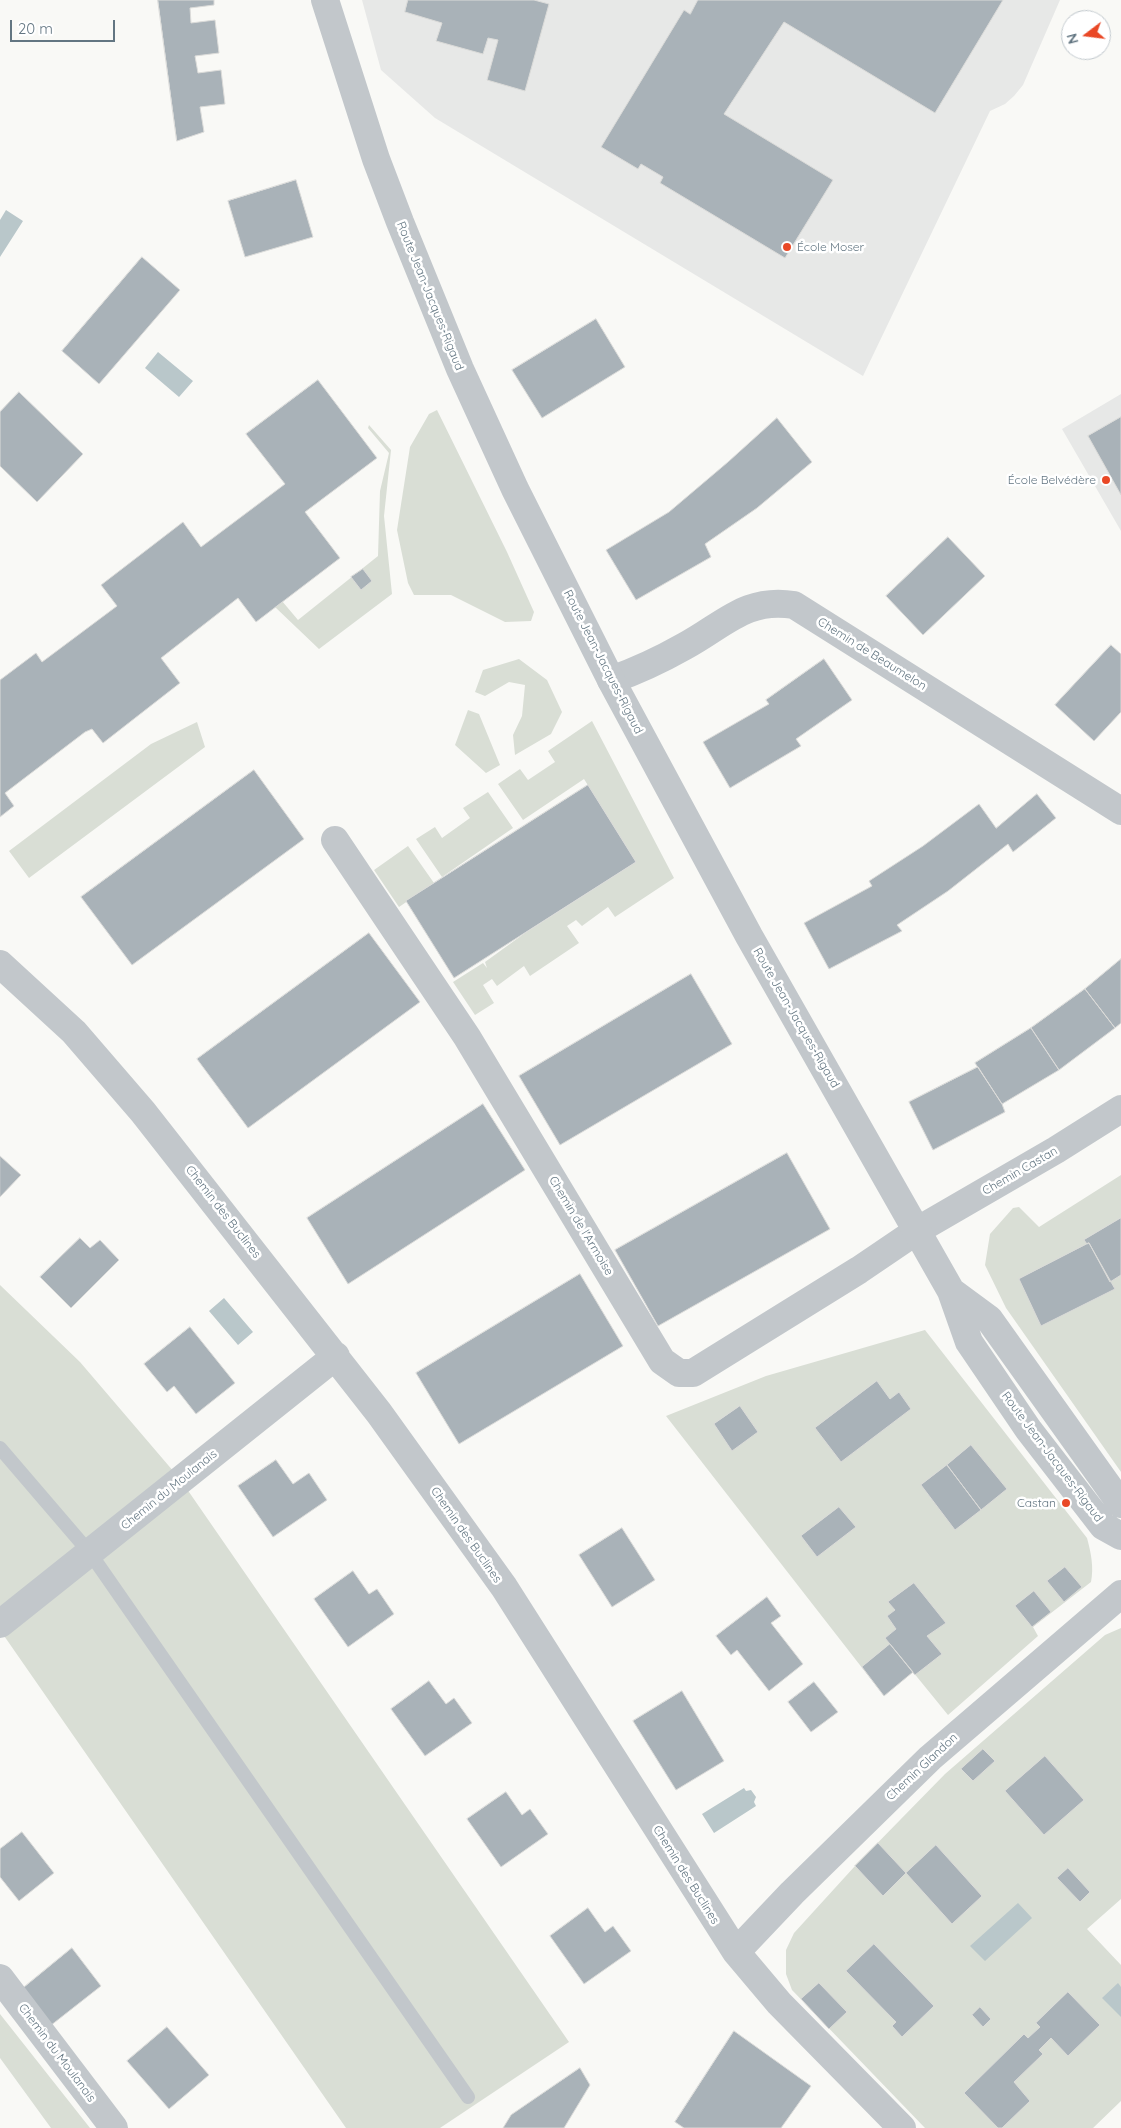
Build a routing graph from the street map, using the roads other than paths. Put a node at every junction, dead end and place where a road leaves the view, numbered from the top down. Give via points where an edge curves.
1 (325, 0) edge
2 (611, 680) junction
3 (1121, 811) edge
4 (335, 840) dead end
5 (0, 964) edge
6 (1121, 1109) edge
7 (918, 1230) junction
8 (951, 1291) junction
9 (336, 1356) junction
10 (0, 1448) edge
11 (1121, 1504) edge
12 (1121, 1536) edge
13 (90, 1553) junction
14 (1121, 1594) edge
15 (0, 1624) edge
16 (736, 1952) junction
17 (0, 1978) edge
18 (468, 2097) dead end
19 (114, 2128) edge
20 (902, 2128) edge

1 - 2 street, Route Jean-Jacques-Rigaud via 376,158 433,305 515,489
2 - 3 street, Chemin de Beaumelon via 686,646 746,609 776,602 794,605
2 - 7 street, Route Jean-Jacques-Rigaud via 749,936
4 - 7 street, Chemin de l'Armoise via 467,1037 662,1361 679,1373 693,1373
5 - 9 street, Chemin des Buclines via 74,1032 143,1112
6 - 7 street, Chemin Castan
7 - 8 street, Route Jean-Jacques-Rigaud
8 - 11 street, Route Jean-Jacques-Rigaud via 988,1319
8 - 12 street, Route Jean-Jacques-Rigaud via 969,1342 1028,1429 1103,1526
9 - 13 street, Chemin du Moulanais
9 - 16 street, Chemin des Buclines via 504,1587
10 - 13 lane
13 - 15 street, Chemin du Moulanais
13 - 18 lane
14 - 16 street, Chemin Glandon via 930,1758
16 - 20 street, Chemin des Buclines via 779,2003
17 - 19 street, Chemin du Moulanais

